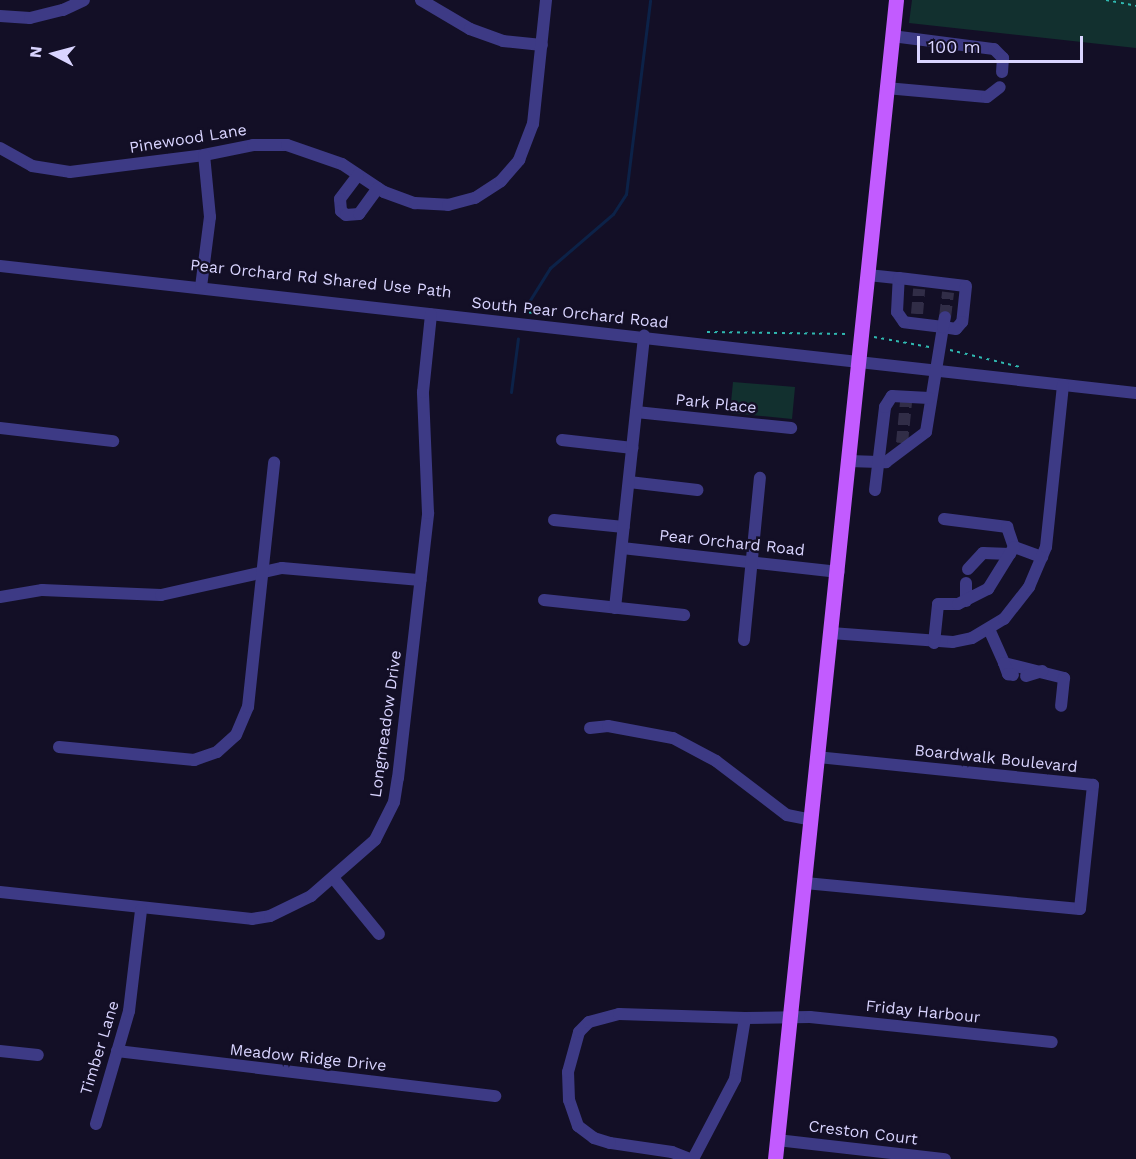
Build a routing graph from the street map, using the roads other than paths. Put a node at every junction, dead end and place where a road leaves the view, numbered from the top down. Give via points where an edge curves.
1 (84, 0) edge
2 (422, 0) edge
3 (546, 0) edge
4 (896, 0) edge
5 (0, 16) edge
6 (892, 36) junction
7 (542, 45) junction
8 (1002, 72) dead end
9 (1000, 87) dead end
10 (886, 88) junction
11 (0, 148) edge
12 (204, 155) junction
13 (358, 175) junction
14 (378, 188) junction
15 (0, 266) edge
16 (868, 275) junction
17 (899, 278) junction
18 (201, 287) junction
19 (431, 314) junction
20 (944, 322) junction
21 (644, 336) junction
22 (859, 364) junction
23 (935, 372) junction
24 (1063, 385) junction
25 (1136, 393) edge
26 (929, 398) junction
27 (636, 412) junction
28 (0, 428) edge
29 (791, 428) dead end
30 (562, 440) dead end
31 (113, 441) dead end
32 (633, 447) junction
33 (849, 461) junction
34 (274, 462) dead end
35 (878, 462) junction
36 (760, 478) dead end
37 (629, 482) junction
38 (698, 490) dead end
39 (875, 490) dead end
40 (944, 519) dead end
41 (554, 520) dead end
42 (624, 527) junction
43 (622, 548) junction
44 (1012, 550) junction
45 (1042, 557) junction
46 (752, 559) junction
47 (968, 569) dead end
48 (263, 570) junction
49 (838, 572) junction
50 (420, 580) junction
51 (966, 583) dead end
52 (0, 597) edge
53 (544, 600) dead end
54 (966, 601) junction
55 (615, 608) junction
56 (684, 615) dead end
57 (989, 629) junction
58 (831, 633) junction
59 (744, 640) dead end
60 (934, 643) junction
61 (1004, 663) junction
62 (1042, 671) junction
63 (1013, 675) dead end
64 (1026, 676) dead end
65 (1061, 705) dead end
66 (590, 728) dead end
67 (58, 747) dead end
68 (818, 757) junction
69 (812, 820) junction
70 (334, 879) junction
71 (805, 883) junction
72 (0, 892) edge
73 (141, 910) junction
74 (380, 934) dead end
75 (790, 1017) junction
76 (745, 1018) junction
77 (1052, 1042) dead end
78 (0, 1051) edge
79 (117, 1051) junction
80 (38, 1055) dead end
81 (495, 1096) dead end
82 (96, 1124) dead end
83 (777, 1140) junction
84 (691, 1159) edge
85 (775, 1159) edge
86 (945, 1159) edge

1 - 5 street via 30,18
2 - 7 street via 470,28 503,41
3 - 7 street, Pinewood Lane
4 - 6 main road
6 - 8 street via 994,49 1003,58
6 - 10 main road
7 - 14 street, Pinewood Lane via 533,124 519,160 501,181 475,198 448,205 415,203
9 - 10 street via 987,97
10 - 16 main road
11 - 12 street, Pinewood Lane via 32,166 70,172
12 - 13 street, Pinewood Lane via 253,145 288,145 315,153
12 - 18 street via 210,217
13 - 14 street, Pinewood Lane
13 - 14 street via 340,199 341,212 346,216 359,214
15 - 18 street, South Pear Orchard Road
16 - 17 street
16 - 22 main road
17 - 20 street via 897,312 904,322
17 - 20 street via 919,285 966,286 962,322 957,329
18 - 19 street, South Pear Orchard Road
19 - 21 street, South Pear Orchard Road
19 - 50 street, Longmeadow Drive via 423,392 428,513
20 - 23 street
21 - 22 street, South Pear Orchard Road
21 - 27 street
22 - 23 street, South Pear Orchard Road
22 - 33 main road
23 - 24 street, South Pear Orchard Road
23 - 26 street
24 - 25 street, South Pear Orchard Road
24 - 45 street
26 - 35 street via 926,432 886,462
26 - 35 street via 892,396 885,407
27 - 29 street, Park Place
27 - 32 street
28 - 31 street
30 - 32 street
32 - 37 street
33 - 35 street
33 - 49 main road
34 - 48 street
35 - 39 street
36 - 46 street
37 - 38 street
37 - 42 street
40 - 44 street via 1007,527
41 - 42 street
42 - 43 street
43 - 46 street, Pear Orchard Road
43 - 55 street
44 - 45 street
44 - 47 street via 983,553
44 - 54 street via 988,589
45 - 57 street via 1022,596
46 - 49 street, Pear Orchard Road
46 - 59 street
48 - 50 street via 311,569
48 - 52 street via 161,595 42,590
48 - 67 street via 248,706 243,722 227,744 206,757 180,760
49 - 58 main road
50 - 70 street, Longmeadow Drive via 394,802 375,840
51 - 54 street
53 - 55 street
54 - 60 street via 938,604
55 - 56 street
57 - 60 street via 962,640
57 - 61 street
58 - 60 street
58 - 68 main road
61 - 62 street
61 - 63 street via 1008,674
62 - 64 street
62 - 65 street via 1064,678
66 - 69 street via 608,726 673,738 716,761 787,815
68 - 69 main road
68 - 71 street, Boardwalk Boulevard via 1093,785 1080,909
69 - 71 main road
70 - 73 street, Longmeadow Drive via 289,908 252,919
70 - 74 street
71 - 75 main road
72 - 73 street, Longmeadow Drive
73 - 79 street, Timber Lane via 133,992
75 - 76 street, Friday Harbour
75 - 77 street, Friday Harbour
75 - 83 main road
76 - 84 street via 735,1079
76 - 84 street, Friday Harbour via 601,1016 589,1022 576,1041 568,1072 568,1100 572,1115 585,1133 610,1143 672,1152
78 - 80 street
79 - 81 street, Meadow Ridge Drive
79 - 82 street, Timber Lane
83 - 85 main road
83 - 86 street, Creston Court

